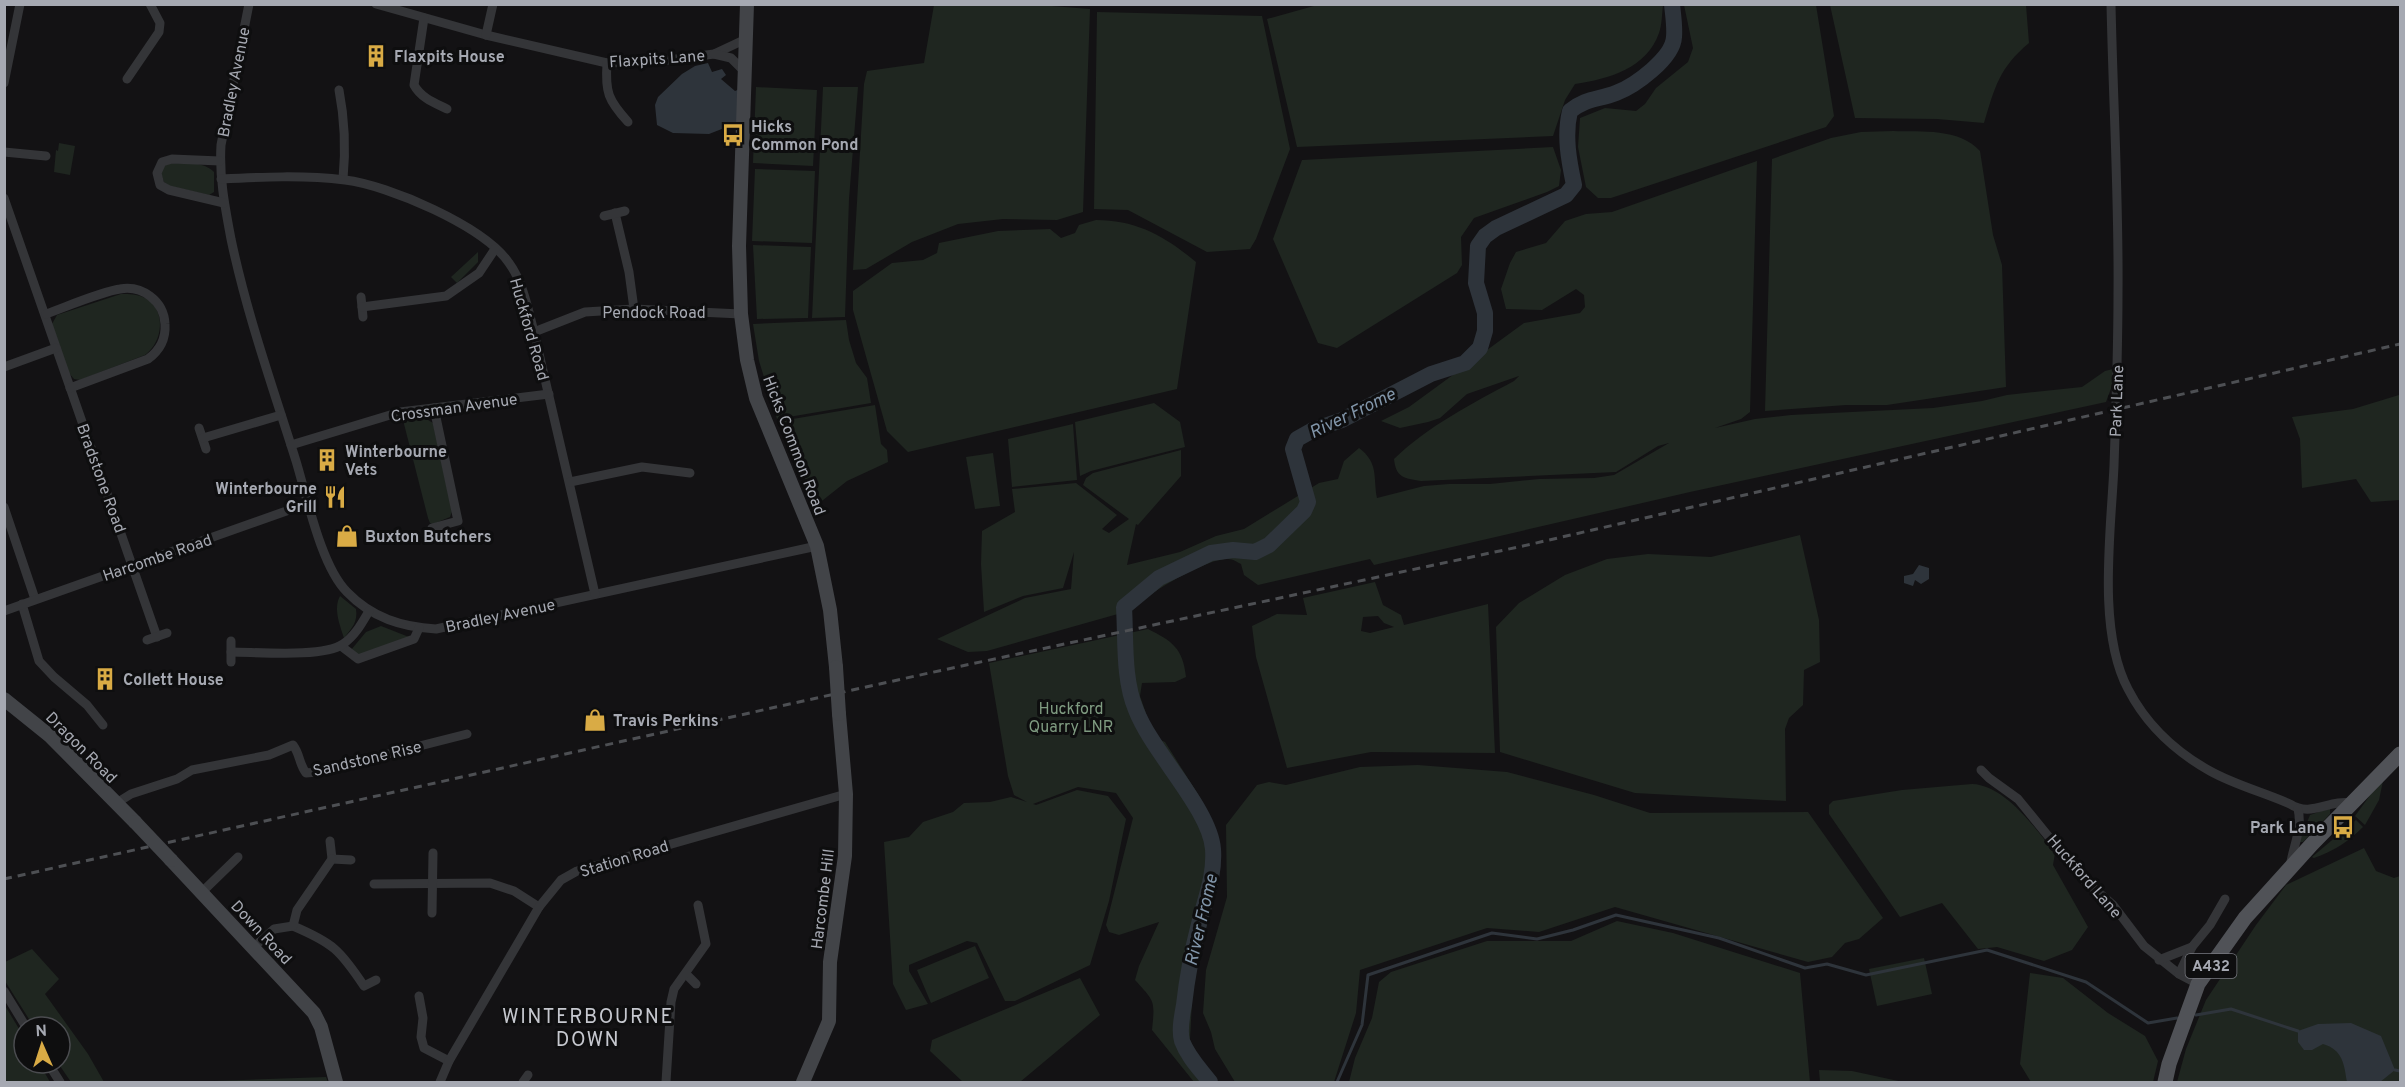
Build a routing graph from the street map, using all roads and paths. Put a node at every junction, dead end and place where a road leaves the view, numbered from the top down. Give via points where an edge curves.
1 (20, 4) edge
2 (150, 4) edge
3 (249, 4) edge
4 (376, 4) edge
5 (493, 4) edge
6 (747, 4) edge
7 (2111, 4) edge
8 (424, 18) junction
9 (486, 35) junction
10 (746, 39) junction
11 (714, 54) junction
12 (607, 63) junction
13 (745, 72) junction
14 (127, 79) dead end
15 (4, 83) edge
16 (330, 100) dead end
17 (447, 109) dead end
18 (628, 122) dead end
19 (4, 152) edge
20 (46, 156) dead end
21 (220, 161) junction
22 (221, 179) junction
23 (343, 179) junction
24 (4, 198) edge
25 (224, 203) junction
26 (626, 211) dead end
27 (615, 213) junction
28 (604, 216) dead end
29 (495, 249) junction
30 (362, 307) dead end
31 (634, 309) junction
32 (45, 314) junction
33 (741, 314) junction
34 (534, 332) junction
35 (56, 348) junction
36 (4, 367) edge
37 (70, 388) junction
38 (549, 394) junction
39 (434, 408) junction
40 (282, 414) junction
41 (199, 428) dead end
42 (203, 438) junction
43 (291, 445) junction
44 (206, 449) dead end
45 (677, 471) junction
46 (690, 473) dead end
47 (570, 482) junction
48 (676, 482) dead end
49 (309, 503) junction
50 (4, 507) edge
51 (432, 528) dead end
52 (817, 546) junction
53 (133, 565) junction
54 (595, 594) junction
55 (35, 599) junction
56 (22, 604) junction
57 (4, 611) edge
58 (369, 611) junction
59 (419, 628) junction
60 (167, 633) dead end
61 (157, 637) junction
62 (147, 640) dead end
63 (231, 641) dead end
64 (341, 646) junction
65 (4, 699) edge
66 (839, 714) joint
67 (103, 725) dead end
68 (467, 734) dead end
69 (2400, 754) edge
70 (1981, 770) dead end
71 (846, 794) junction
72 (2352, 803) junction
73 (115, 804) junction
74 (2298, 809) junction
75 (135, 822) joint
76 (330, 841) dead end
77 (433, 854) dead end
78 (238, 857) dead end
79 (332, 859) junction
80 (351, 860) dead end
81 (2290, 868) junction
82 (433, 882) junction
83 (375, 884) dead end
84 (202, 892) junction
85 (2225, 899) dead end
86 (698, 905) dead end
87 (539, 907) junction
88 (432, 913) dead end
89 (293, 926) junction
90 (254, 947) junction
91 (2192, 947) junction
92 (2160, 960) junction
93 (686, 974) junction
94 (2179, 974) junction
95 (376, 980) dead end
96 (696, 984) dead end
97 (2198, 984) junction
98 (4, 992) edge
99 (419, 996) dead end
100 (18, 1015) edge
101 (423, 1017) junction
102 (412, 1019) dead end
103 (449, 1061) junction
104 (336, 1083) edge
105 (440, 1083) edge
106 (666, 1083) edge
107 (803, 1083) edge
108 (2165, 1083) edge

1 - 15 street
2 - 14 street via 160,23 159,32
3 - 21 street, Bradley Avenue
4 - 8 street, Flaxpits Lane
5 - 9 street
6 - 10 street, Hicks Common Road
7 - 74 street, Park Lane via 2118,291 2109,584 2117,663 2135,702 2164,738 2210,772
8 - 9 street, Flaxpits Lane
8 - 17 street via 414,85 429,101
9 - 12 street, Flaxpits Lane
10 - 11 street, Flaxpits Lane
10 - 13 street, Hicks Common Road
11 - 12 street, Flaxpits Lane
11 - 13 street, Flaxpits Lane via 731,58
12 - 18 street via 608,95
13 - 33 street, Hicks Common Road via 739,246
16 - 23 street via 339,94 346,144
19 - 20 street
21 - 22 street, Bradley Avenue
21 - 25 street, Bradley Avenue via 172,159 162,162 157,173 160,185 169,190
22 - 23 street, Huckford Road
22 - 25 street, Bradley Avenue
23 - 29 street, Huckford Road via 364,183 450,216
24 - 32 street, Bradstone Road
25 - 40 street, Bradley Avenue via 240,278
26 - 27 street
27 - 28 street
27 - 31 street
29 - 30 street via 478,273 446,296
29 - 34 street, Huckford Road via 509,263 522,289
31 - 33 street, Pendock Road
31 - 34 street, Pendock Road via 585,312
32 - 35 street, Bradstone Road
32 - 37 street via 121,289 146,293 157,301 163,313 163,340 157,352 148,359
33 - 52 street, Hicks Common Road via 756,398
34 - 38 street, Huckford Road
35 - 36 street
35 - 37 street, Bradstone Road
37 - 53 street, Bradstone Road
38 - 39 street, Crossman Avenue
38 - 47 street, Huckford Road
39 - 43 street, Crossman Avenue via 400,412
39 - 51 street via 458,521
40 - 42 street
40 - 43 street, Bradley Avenue
41 - 42 street
42 - 44 street
43 - 49 street, Bradley Avenue
45 - 46 street
45 - 47 street via 642,467
45 - 48 street
47 - 54 street, Huckford Road
49 - 53 street, Harcombe Road
49 - 58 street, Bradley Avenue via 328,564 345,591
50 - 55 street
52 - 54 street, Bradley Avenue
52 - 66 street, Hicks Common Road, bridge via 830,610
53 - 55 street, Harcombe Road
53 - 61 street, Bradstone Road
54 - 59 street, Bradley Avenue via 436,629
55 - 56 street, Harcombe Road
56 - 57 street, Harcombe Road
56 - 67 street via 39,661
58 - 59 street, Bradley Avenue via 393,623
58 - 64 street
59 - 64 street via 414,639 358,659
60 - 61 street
61 - 62 street
63 - 64 street via 231,657 316,653
65 - 73 street, Dragon Road via 50,736
66 - 71 street, Harcombe Hill
68 - 73 street, Sandstone Rise via 306,773 293,746 269,755 192,770
69 - 72 main road, A432
70 - 92 street, Huckford Lane via 2018,799 2083,879 2113,905 2144,946
71 - 87 street, Station Road via 577,871 561,880
71 - 107 street, Harcombe Hill via 845,856 830,962 829,1021
72 - 74 street
72 - 81 main road, A432
73 - 75 street, Dragon Road
74 - 81 street via 2300,826
75 - 84 street, Down Road, bridge
76 - 79 street
77 - 82 street
78 - 84 street
79 - 80 street
79 - 89 street via 297,910
81 - 97 main road, A432 via 2245,918
82 - 83 street
82 - 87 street via 490,883 514,891
82 - 88 street
84 - 90 street, Down Road
85 - 91 street
86 - 93 street via 706,944
87 - 103 street, Station Road
89 - 90 street via 274,929
89 - 95 street via 331,945 345,957 364,986
90 - 104 street, Down Road via 314,1013
91 - 92 street
91 - 94 street
92 - 94 street, Huckford Lane
93 - 96 street
93 - 106 street via 674,989 671,1002
94 - 97 street, Huckford Lane
97 - 108 main road, A432
98 - 100 street
99 - 101 street
101 - 102 street
101 - 103 street via 424,1048
103 - 105 street, Station Road

